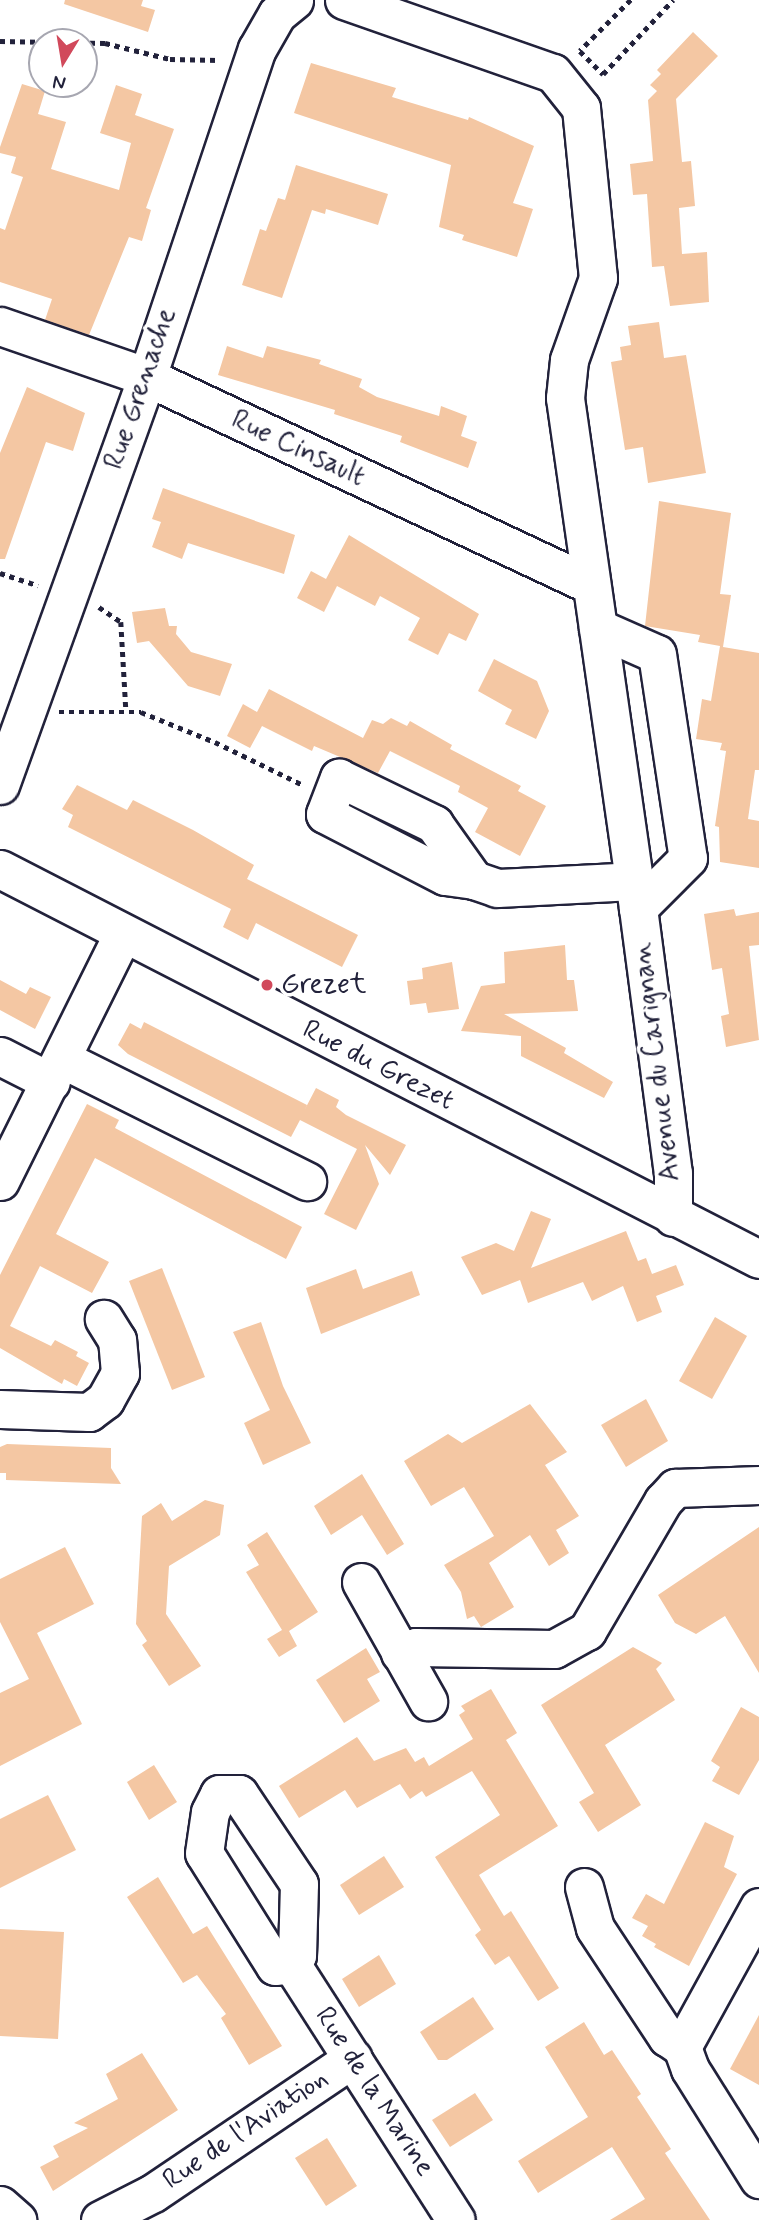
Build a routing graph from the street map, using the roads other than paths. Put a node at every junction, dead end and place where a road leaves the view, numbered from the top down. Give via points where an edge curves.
1 (294, 0) edge
2 (344, 0) edge
3 (0, 326) edge
4 (146, 377) junction
5 (592, 585) junction
6 (598, 628) junction
7 (0, 785) edge
8 (0, 869) edge
9 (474, 880) dead end
10 (636, 894) junction
11 (122, 935) junction
12 (0, 1056) edge
13 (57, 1071) junction
14 (0, 1181) edge
15 (307, 1181) dead end
16 (673, 1217) junction
17 (759, 1259) edge
18 (104, 1319) dead end
19 (0, 1409) edge
20 (759, 1485) edge
21 (361, 1582) dead end
22 (400, 1653) junction
23 (428, 1701) dead end
24 (584, 1887) dead end
25 (759, 1907) edge
26 (292, 1965) dead end
27 (682, 2047) junction
28 (353, 2058) junction
29 (759, 2179) edge
30 (0, 2205) edge
31 (17, 2220) edge
32 (100, 2220) edge
33 (456, 2220) edge

1 - 4 street, Rue Grenache via 277,14 257,49
2 - 5 street, Avenue du Carignan via 553,73 581,108 598,278 569,360 565,398
3 - 4 street, Rue Cinsault
4 - 5 street, Rue Cinsault
4 - 7 street, Rue Grenache
5 - 6 street, Avenue du Carignan
6 - 10 street, Avenue du Carignan
6 - 10 street, Avenue du Carignan via 657,654 688,858
8 - 11 street, Rue du Grezet
9 - 10 street via 497,888
10 - 16 street, Avenue du Carignan via 673,1172
11 - 13 street
11 - 16 street, Rue du Grezet
12 - 13 street
13 - 14 street
13 - 15 street
16 - 17 street, Rue du Grezet
18 - 19 street via 117,1340 120,1373 105,1400 89,1412
20 - 22 street via 676,1488 663,1500 587,1631 554,1649 416,1647
21 - 22 street
22 - 23 street
24 - 27 street via 595,1928 667,2037
25 - 27 street
26 - 28 street, Rue de la Marine
27 - 29 street via 690,2070
28 - 32 street, Rue de l'Aviation via 153,2193
28 - 33 street, Rue de la Marine
30 - 31 street

